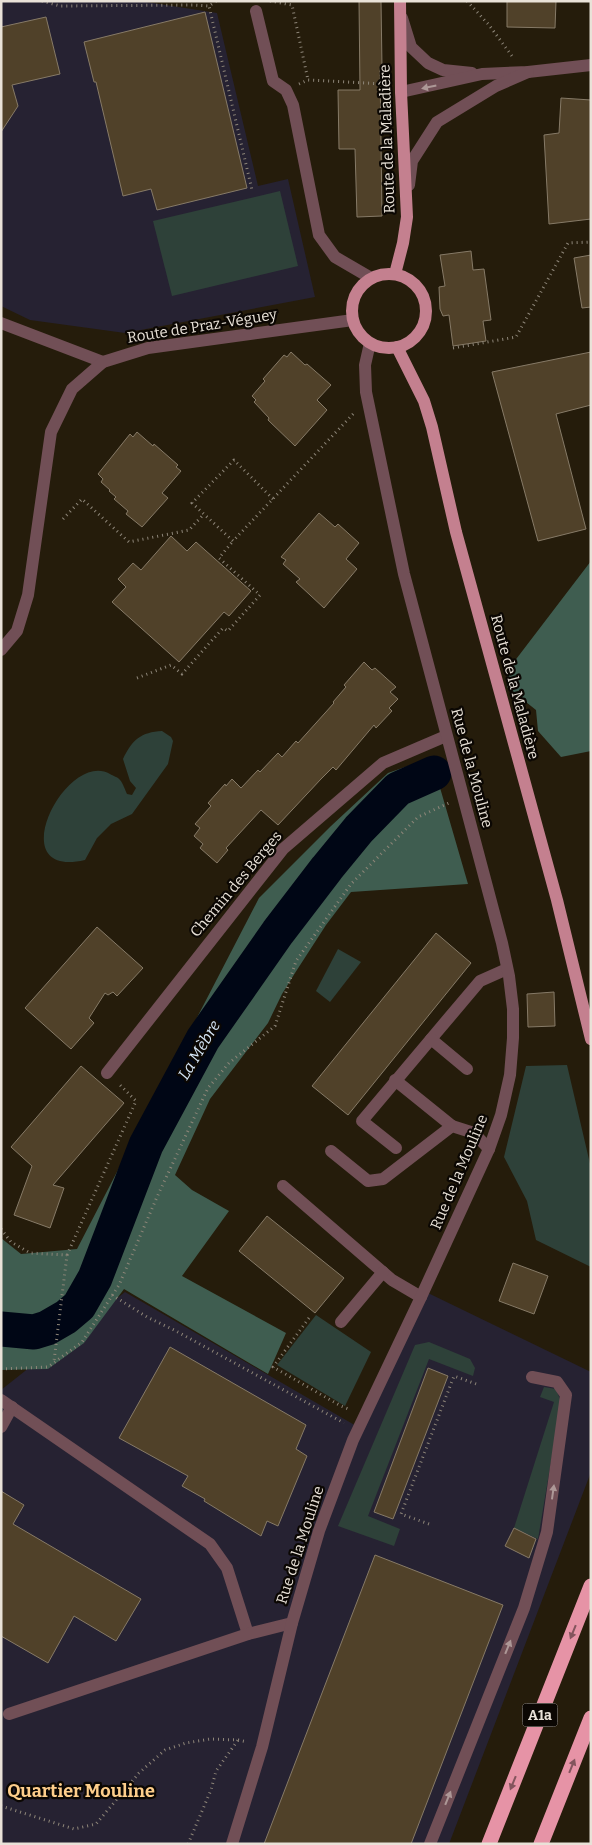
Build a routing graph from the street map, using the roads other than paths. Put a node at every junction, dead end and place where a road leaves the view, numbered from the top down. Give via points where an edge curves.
1 (400, 7) edge
2 (256, 11) dead end
3 (591, 65) edge
4 (528, 72) junction
5 (482, 74) junction
6 (402, 92) junction
7 (407, 216) junction
8 (394, 274) junction
9 (371, 278) junction
10 (353, 320) junction
11 (1, 323) edge
12 (370, 343) junction
13 (397, 347) junction
14 (104, 362) junction
15 (1, 650) edge
16 (446, 736) junction
17 (507, 969) junction
18 (431, 1039) junction
19 (591, 1039) edge
20 (467, 1069) dead end
21 (107, 1073) road end
22 (395, 1080) junction
23 (452, 1126) junction
24 (396, 1148) dead end
25 (489, 1148) junction
26 (331, 1151) dead end
27 (283, 1186) dead end
28 (383, 1272) junction
29 (421, 1297) junction
30 (340, 1322) dead end
31 (532, 1377) dead end
32 (1, 1400) edge
33 (12, 1407) junction
34 (1, 1428) edge
35 (591, 1586) edge
36 (292, 1623) junction
37 (248, 1634) junction
38 (9, 1714) dead end
39 (591, 1718) edge
40 (232, 1844) edge
41 (430, 1844) edge
42 (489, 1844) edge
43 (541, 1844) edge

1 - 5 street via 411,47 428,63 443,70
1 - 6 main road, Route de la Maladière
2 - 9 street via 273,81 286,90 293,105 319,235 335,257
3 - 4 street
4 - 5 street
4 - 7 street via 496,86 438,122 412,160
5 -> 6 street
6 - 7 main road, Route de la Maladière
7 - 8 main road, Route de la Maladière
8 - 9 main road
8 - 13 main road via 414,284 426,310 426,319 416,336
9 - 10 main road via 353,299
10 - 12 main road via 358,333
10 - 14 street, Route de Praz-Véguey via 148,348
11 - 14 street
12 - 13 main road via 384,348
12 - 16 street, Rue de la Mouline via 365,365 368,399 404,574
13 - 19 main road, Route de la Maladière via 424,401 432,427 456,532 557,900
14 - 15 street, Route de Praz-Véguey via 72,389 51,432 28,595 17,631
16 - 17 street, Rue de la Mouline
16 - 21 street, Chemin des Berges via 383,762 283,849
17 - 18 street via 480,981
17 - 25 street, Rue de la Mouline via 513,1038 510,1074 501,1115
18 - 20 street
18 - 22 street
22 - 23 street
22 - 24 street via 362,1121
23 - 25 street via 474,1133
23 - 26 street via 383,1179 368,1181
25 - 29 street, Rue de la Mouline
27 - 28 street
28 - 29 street
28 - 30 street
29 - 36 street, Rue de la Mouline via 358,1430 319,1532
41 -> 31 street via 524,1608 547,1532 566,1395 557,1382
32 - 33 street
33 - 34 street
33 - 37 street via 210,1544 227,1568
35 -> 42 highway, A1a
36 - 37 street
36 - 40 street, Rue de la Mouline via 262,1747
37 - 38 street
43 -> 39 highway

